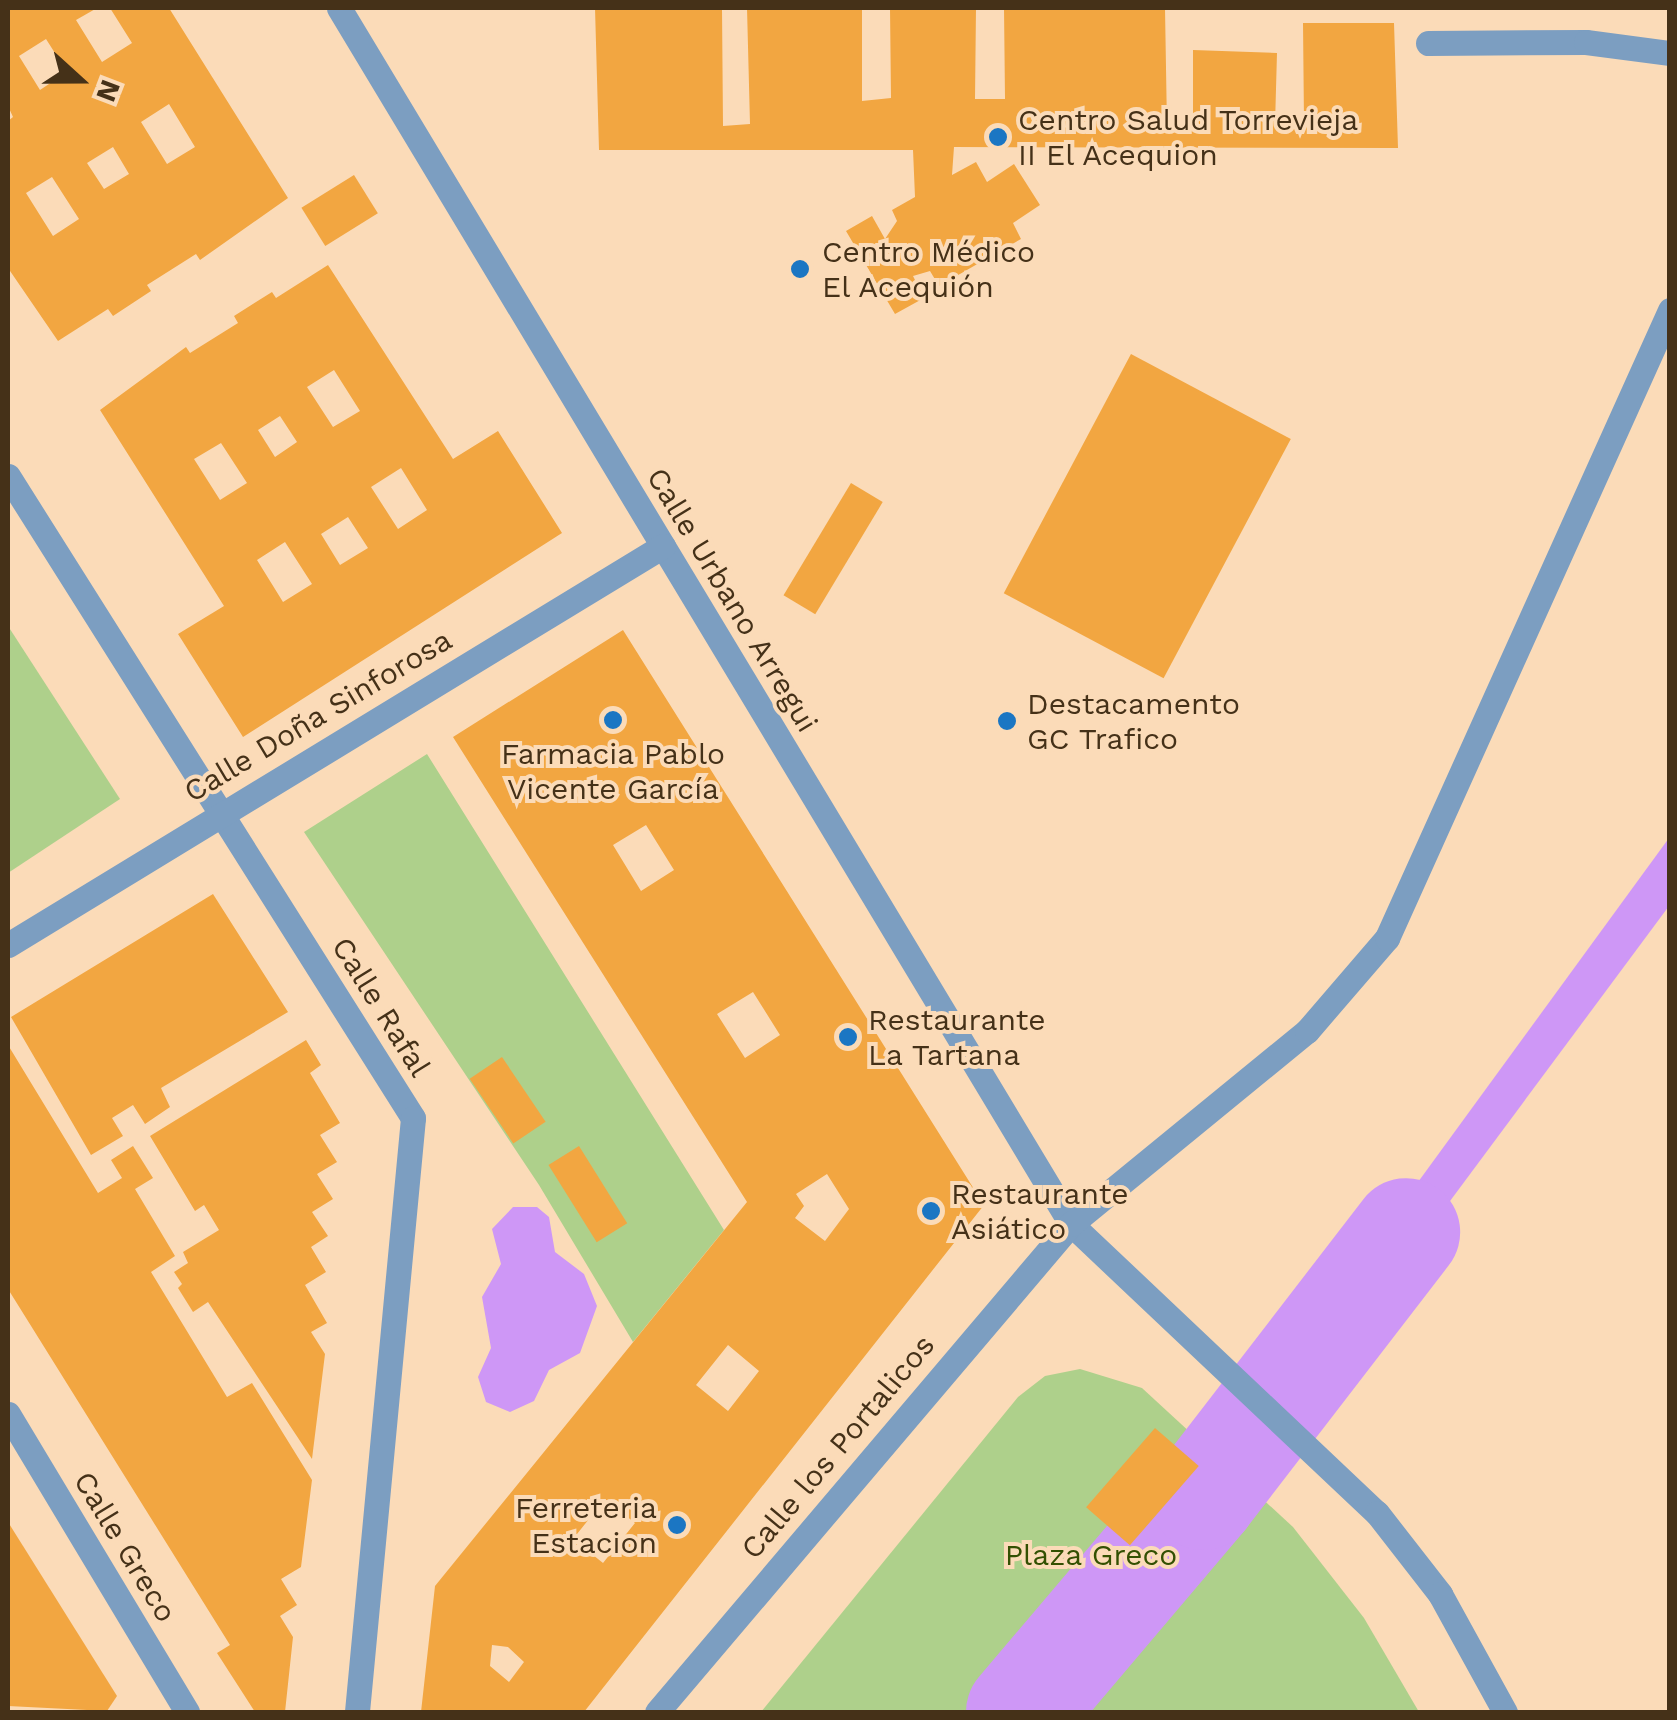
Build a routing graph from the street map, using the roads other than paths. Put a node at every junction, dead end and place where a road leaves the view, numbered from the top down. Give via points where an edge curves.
1 (339, 8) edge
2 (1428, 43) dead end
3 (1670, 53) edge
4 (1670, 310) edge
5 (8, 476) edge
6 (663, 546) junction
7 (220, 813) junction
8 (8, 945) edge
9 (1071, 1224) junction
10 (9, 1418) edge
11 (187, 1712) edge
12 (357, 1712) edge
13 (657, 1712) edge
14 (1504, 1712) edge

1 - 6 street, Calle Urbano Arregui
2 - 3 street via 1569,42
4 - 9 street, Calle los Portalicos via 1388,938 1307,1031
5 - 7 street, Calle Rafal
6 - 7 street, Calle Doña Sinforosa
6 - 9 street, Calle Urbano Arregui
7 - 8 street, Calle Doña Sinforosa
7 - 12 street, Calle Rafal via 412,1118
9 - 13 street, Calle los Portalicos
9 - 14 street, Calle Urbano Arregui via 1340,1474 1440,1594
10 - 11 street, Calle Greco

